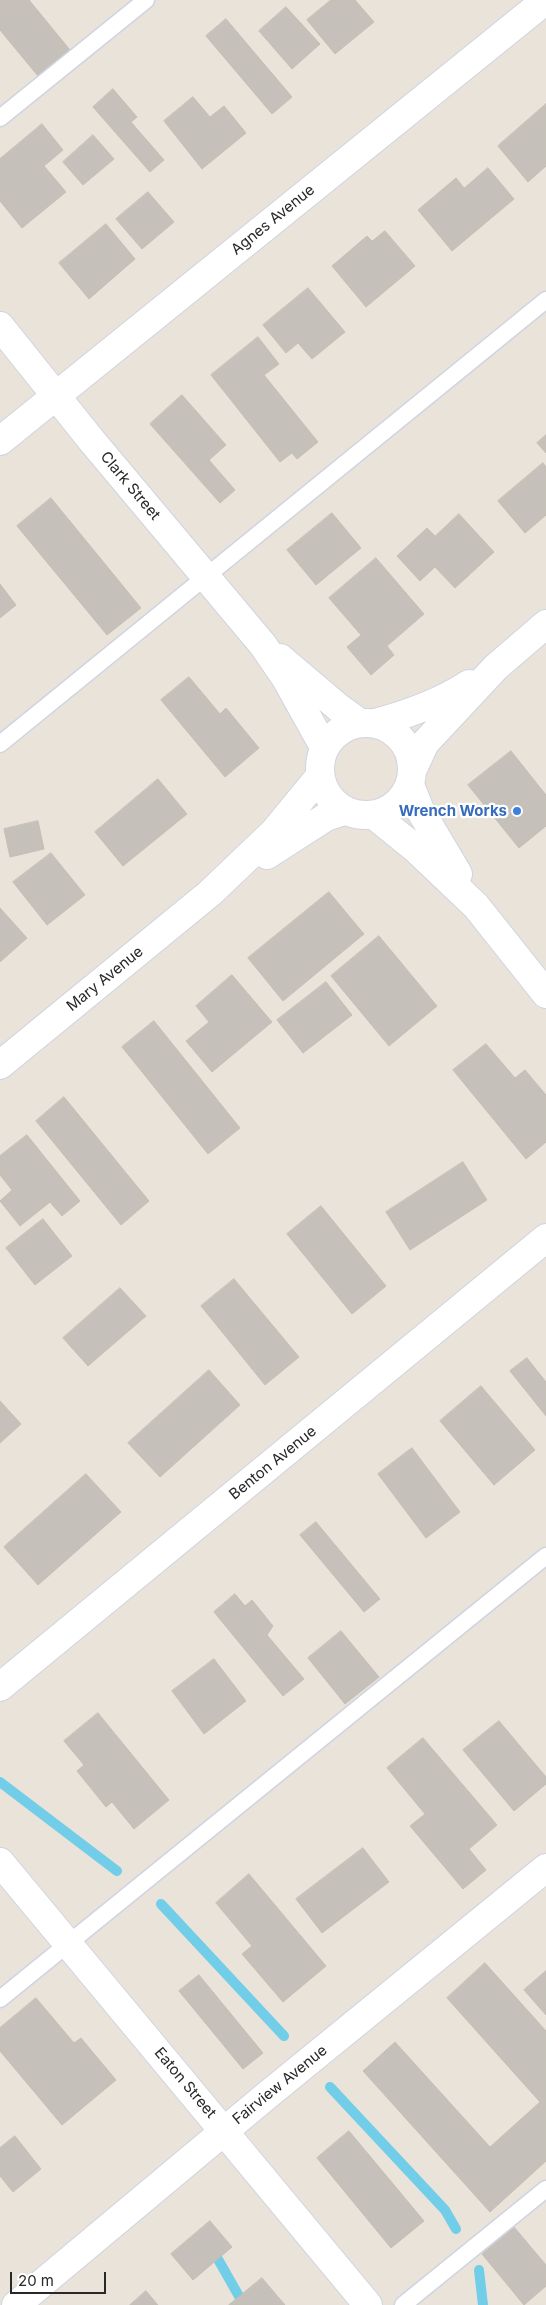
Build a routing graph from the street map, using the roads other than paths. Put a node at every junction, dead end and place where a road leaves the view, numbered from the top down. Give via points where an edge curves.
1 (146, 0) edge
2 (546, 0) edge
3 (0, 118) edge
4 (546, 300) edge
5 (0, 326) edge
6 (56, 396) junction
7 (0, 441) edge
8 (205, 577) junction
9 (546, 624) edge
10 (263, 644) junction
11 (496, 667) junction
12 (367, 723) junction
13 (0, 744) edge
14 (324, 747) junction
15 (320, 776) junction
16 (411, 777) junction
17 (344, 811) junction
18 (374, 815) junction
19 (210, 893) junction
20 (476, 906) junction
21 (546, 994) edge
22 (0, 1065) edge
23 (546, 1238) edge
24 (546, 1556) edge
25 (0, 1687) edge
26 (0, 1862) edge
27 (546, 1868) edge
28 (68, 1945) junction
29 (0, 2000) edge
30 (225, 2130) junction
31 (546, 2189) edge
32 (16, 2305) edge
33 (368, 2305) edge
34 (403, 2305) edge

1 - 3 lane
2 - 6 street, Agnes Avenue
4 - 8 lane
5 - 6 street, Clark Street
6 - 7 street, Agnes Avenue
6 - 8 street, Clark Street
8 - 10 street, Clark Street
8 - 13 lane
9 - 11 street
10 - 12 street, Clark Street via 339,708
10 - 14 street, Clark Street
11 - 12 street via 412,714
11 - 16 street via 425,743
12 - 14 street via 346,727
12 - 16 street via 390,729 402,739 410,753
14 - 15 street
15 - 17 street via 328,796
15 - 19 street, Mary Avenue via 274,832
16 - 18 street via 402,799 390,810
16 - 20 street via 420,810
17 - 18 street
17 - 19 street, Mary Avenue via 302,831
18 - 20 street via 416,848
19 - 22 street, Mary Avenue
20 - 21 street
23 - 25 street, Benton Avenue
24 - 28 lane
26 - 28 street, Eaton Street
27 - 30 street, Fairview Avenue
28 - 29 lane
28 - 30 street, Eaton Street
30 - 32 street, Fairview Avenue
30 - 33 street, Eaton Street
31 - 34 lane

